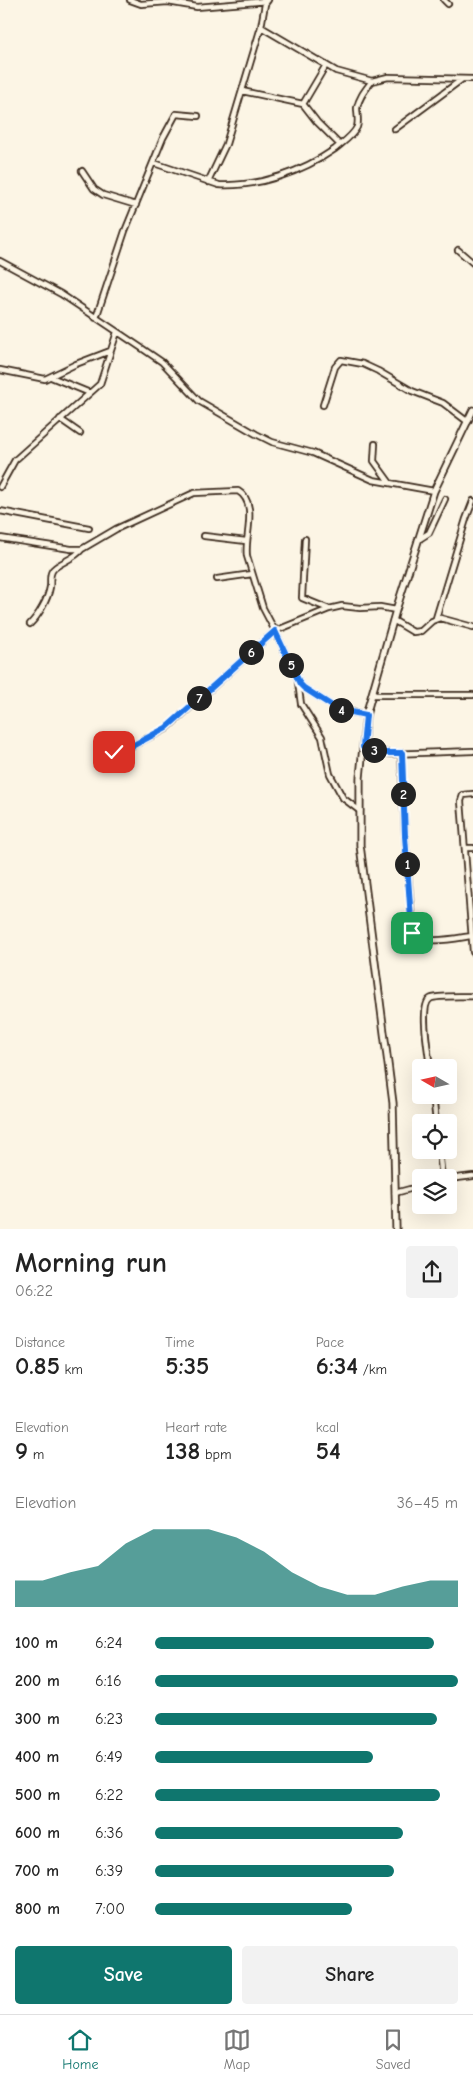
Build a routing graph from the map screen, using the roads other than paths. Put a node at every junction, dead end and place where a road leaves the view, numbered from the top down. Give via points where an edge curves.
1 (130, 0) edge
2 (267, 0) edge
3 (444, 0) edge
4 (448, 4) dead end
5 (261, 27) junction
6 (326, 65) junction
7 (473, 79) edge
8 (461, 80) junction
9 (372, 81) junction
10 (242, 91) junction
11 (303, 104) junction
12 (198, 116) dead end
13 (395, 128) dead end
14 (340, 145) junction
15 (154, 163) junction
16 (82, 171) dead end
17 (208, 182) junction
18 (136, 205) junction
19 (458, 250) dead end
20 (0, 261) edge
21 (473, 262) edge
22 (96, 318) junction
23 (116, 332) junction
24 (110, 351) junction
25 (0, 370) edge
26 (51, 377) junction
27 (90, 393) junction
28 (323, 405) dead end
29 (473, 410) edge
30 (60, 419) junction
31 (468, 422) junction
32 (80, 433) dead end
33 (375, 444) dead end
34 (390, 483) junction
35 (0, 487) edge
36 (434, 491) junction
37 (445, 498) dead end
38 (473, 501) edge
39 (0, 511) edge
40 (89, 528) dead end
41 (204, 536) dead end
42 (0, 538) edge
43 (305, 539) dead end
44 (418, 540) junction
45 (246, 541) junction
46 (82, 549) junction
47 (252, 574) junction
48 (217, 579) dead end
49 (330, 609) junction
50 (396, 610) junction
51 (436, 618) junction
52 (393, 620) junction
53 (30, 624) dead end
54 (473, 627) edge
55 (275, 631) junction
56 (298, 680) junction
57 (372, 695) junction
58 (473, 695) edge
59 (366, 715) junction
60 (363, 747) junction
61 (473, 751) edge
62 (402, 753) junction
63 (103, 755) dead end
64 (473, 794) edge
65 (360, 811) junction
66 (465, 848) junction
67 (473, 848) edge
68 (471, 936) junction
69 (473, 952) edge
70 (473, 996) edge
71 (429, 1059) edge
72 (473, 1176) edge
73 (457, 1179) edge
74 (412, 1188) edge
75 (395, 1192) junction
76 (396, 1229) edge

1 - 2 street via 141,4 168,2 197,6
2 - 5 street
3 - 4 street
5 - 6 street
5 - 10 street
6 - 9 street via 343,74
6 - 11 street
7 - 8 street
8 - 9 street via 388,77
8 - 13 street
9 - 14 street via 359,103 357,127
10 - 11 street
10 - 17 street via 226,144
11 - 14 street
12 - 15 street via 176,114 162,138
14 - 17 street via 316,162 290,173 230,185
15 - 17 street
15 - 18 street
16 - 18 street via 94,189 103,195
18 - 22 street
19 - 21 street
20 - 22 street via 61,294
22 - 23 street
23 - 24 street
23 - 34 street via 162,362 199,401 256,434 312,453 373,480
24 - 26 street
24 - 27 street via 100,384
25 - 26 street via 35,379
26 - 27 street
27 - 30 street
28 - 31 street via 335,367 341,360 378,371 412,391 443,403
29 - 31 main road
30 - 32 street
30 - 35 street via 15,460
31 - 36 main road
33 - 34 street via 374,461
34 - 36 street
36 - 44 main road
37 - 44 street via 429,533
38 - 51 street
39 - 40 street
41 - 45 street
42 - 46 street
43 - 49 street via 302,598
44 - 50 main road
45 - 46 street via 248,510 243,494 231,490 200,491 116,529
45 - 47 street
46 - 53 street via 75,557 53,568 50,589
47 - 48 street
47 - 55 street via 263,608
49 - 50 street via 348,606
49 - 55 street
50 - 52 main road
51 - 52 street via 417,632
51 - 54 street
52 - 57 main road
55 - 56 street
55 - 63 street via 166,728 132,746
56 - 59 street via 304,688 332,706
56 - 65 street via 301,704 322,737 330,774 343,798
57 - 58 street
57 - 59 main road
59 - 60 main road
60 - 62 street via 384,753
60 - 65 main road
61 - 62 street
62 - 68 street via 412,933 423,939
64 - 66 street via 463,795 460,801
65 - 75 main road via 360,845 393,1103
66 - 67 street
66 - 68 street
68 - 69 street
70 - 71 street via 438,997 428,1002 424,1012
72 - 73 street
74 - 75 street
75 - 76 main road

